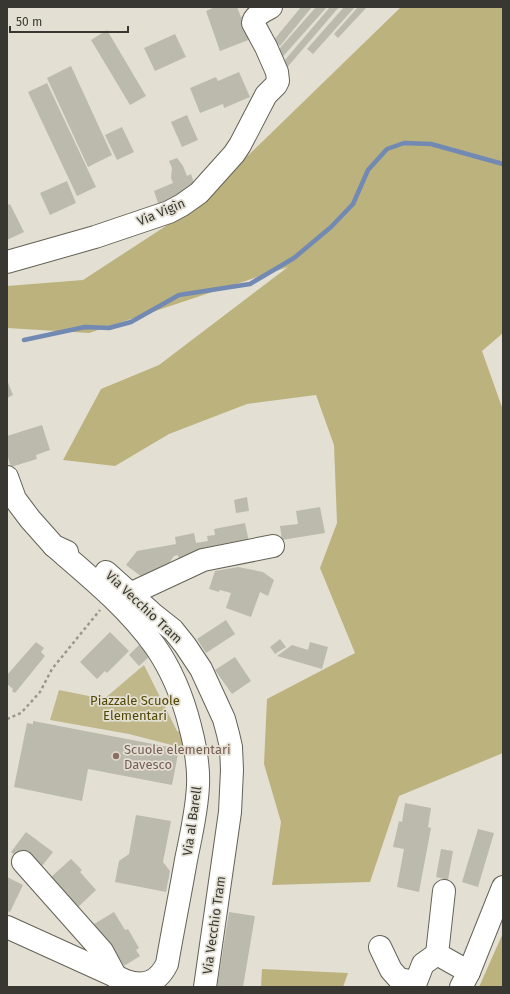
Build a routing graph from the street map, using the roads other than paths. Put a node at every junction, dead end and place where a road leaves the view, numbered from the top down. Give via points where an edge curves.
1 (271, 7) edge
2 (7, 262) edge
3 (7, 477) edge
4 (273, 546) dead end
5 (121, 595) junction
6 (23, 862) dead end
7 (503, 888) edge
8 (444, 891) dead end
9 (7, 927) edge
10 (380, 948) dead end
11 (437, 954) junction
12 (116, 977) junction
13 (387, 978) edge
14 (465, 979) edge
15 (205, 987) edge

1 - 2 street, Via Vigìn via 255,17 253,23 277,72 278,81 266,95 234,154 199,193 169,212 95,237
3 - 5 street, Via al Barell via 15,499 54,546
4 - 5 street via 203,560
5 - 12 street, Via al Barell via 156,647 173,678 187,716 198,772 197,801 167,964 160,975 148,983 134,984
5 - 15 street, Via Vecchio Tram via 173,630 201,669 224,719 230,747 232,777 230,812
6 - 12 street via 102,951
7 - 14 street
8 - 11 street
9 - 12 street, Via al Barell
10 - 13 street
11 - 13 street via 423,964 416,982
11 - 14 street

